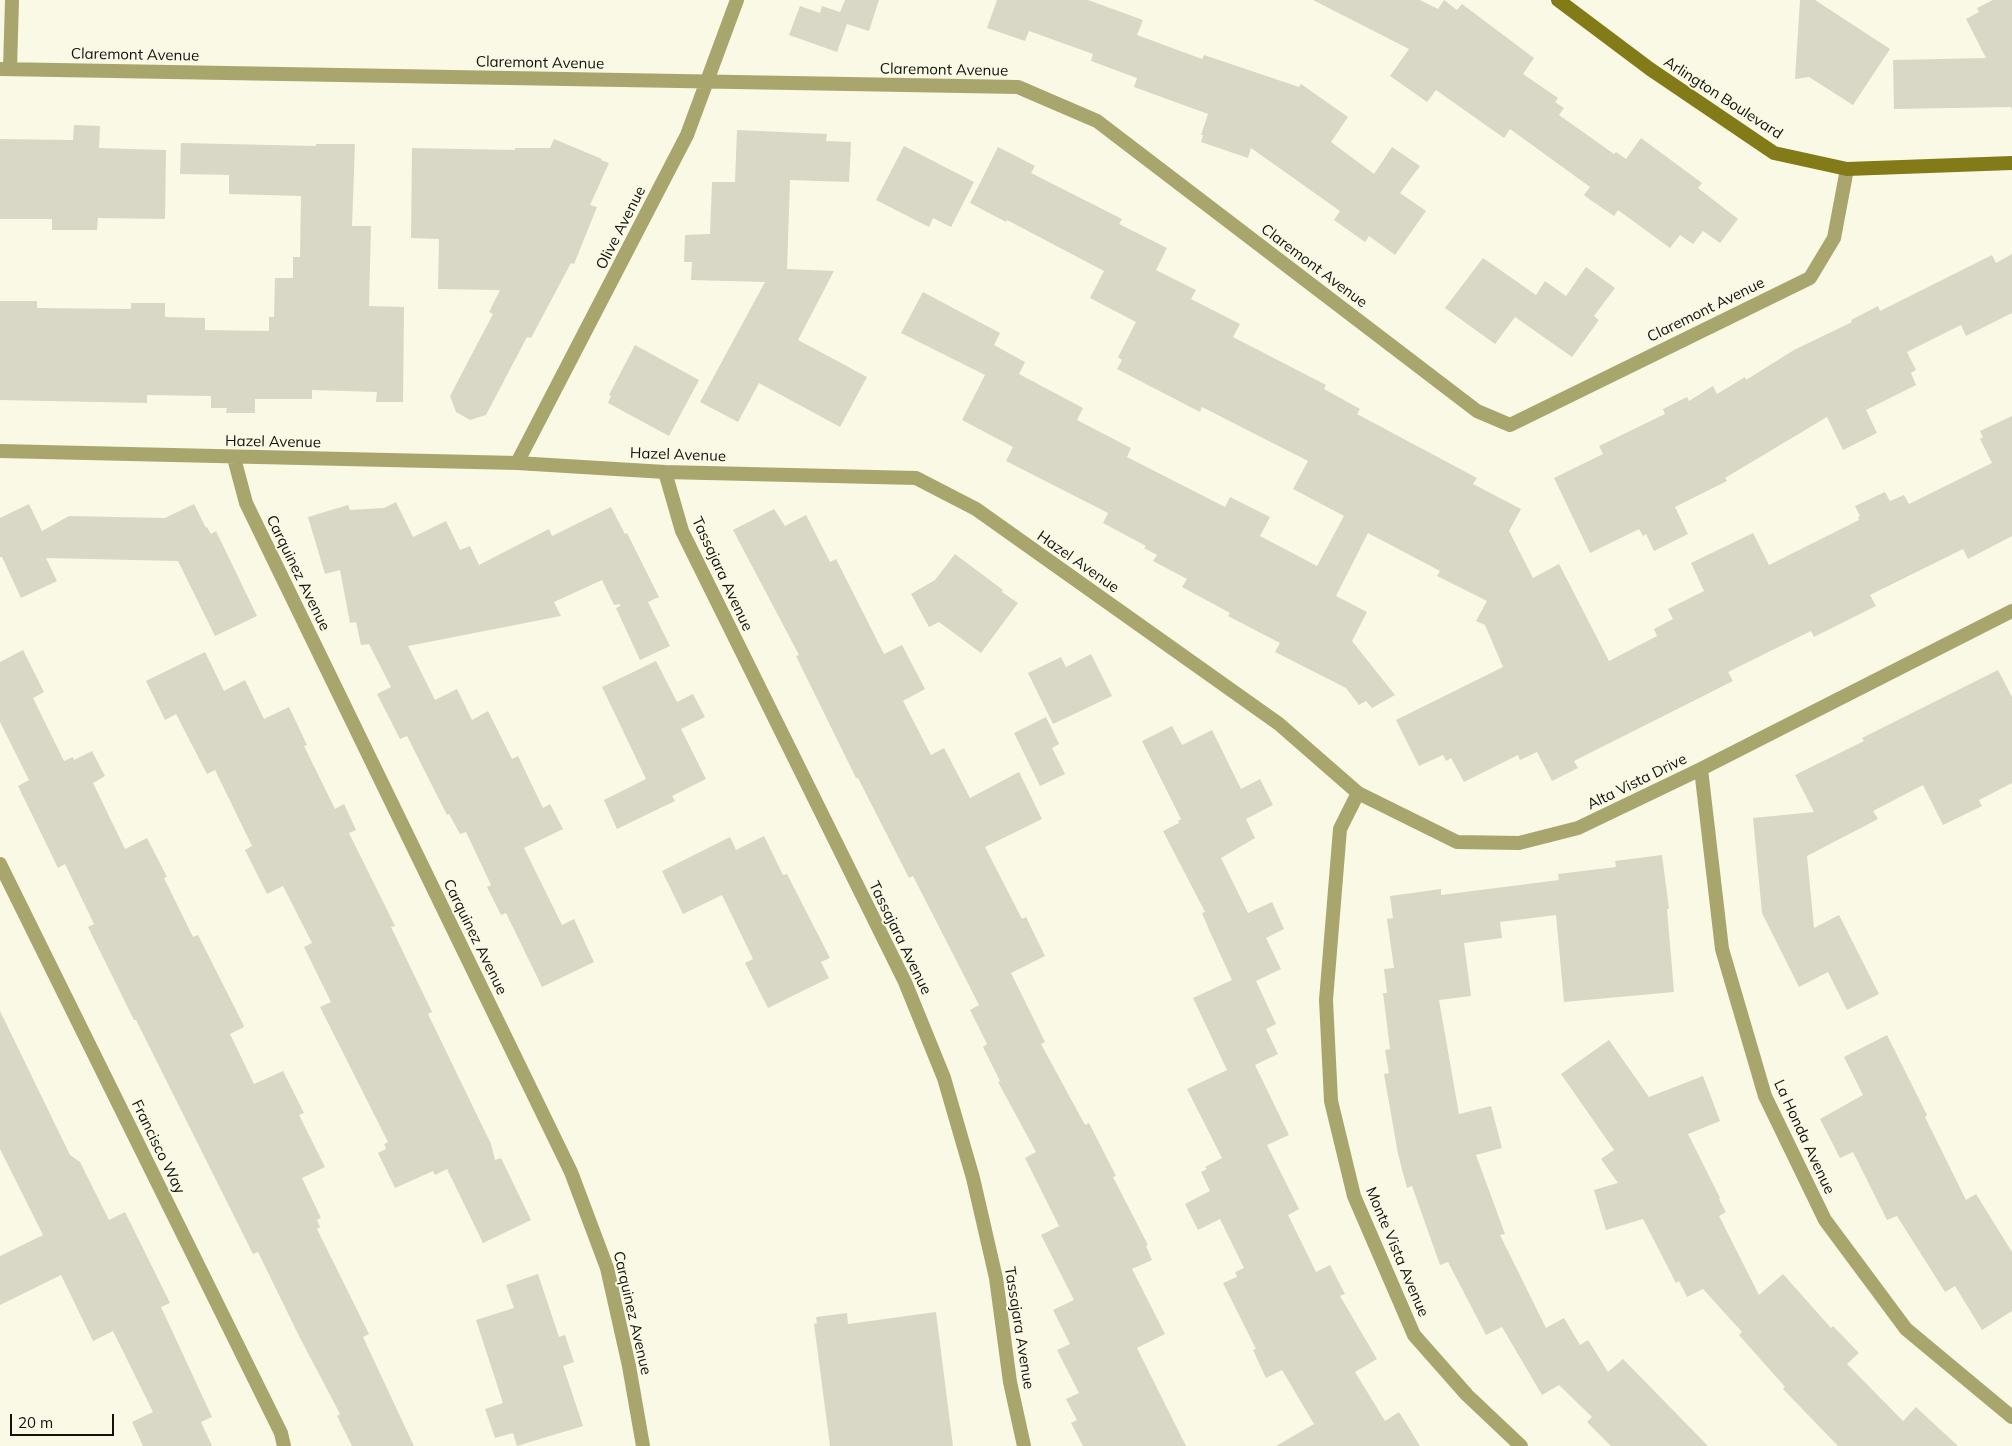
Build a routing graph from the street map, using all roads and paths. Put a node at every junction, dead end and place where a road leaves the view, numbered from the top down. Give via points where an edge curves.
1 (12, 0) edge
2 (737, 0) edge
3 (1558, 0) edge
4 (5, 69) edge
5 (707, 82) junction
6 (2012, 163) edge
7 (1847, 169) junction
8 (0, 451) edge
9 (234, 458) junction
10 (517, 463) junction
11 (665, 472) junction
12 (2012, 612) edge
13 (1279, 724) joint
14 (1701, 769) junction
15 (1358, 793) junction
16 (0, 864) edge
17 (2012, 1417) edge
18 (284, 1446) edge
19 (643, 1446) edge
20 (1024, 1446) edge
21 (1521, 1446) edge

1 - 4 street
2 - 5 street, Olive Avenue
3 - 7 main road, Arlington Boulevard via 1650,69 1774,153
4 - 5 street, Claremont Avenue
5 - 7 street, Claremont Avenue via 1018,87 1097,121 1477,410 1510,425 1810,278 1834,238
5 - 10 street, Olive Avenue via 687,135
6 - 7 main road, Arlington Boulevard
8 - 9 street, Hazel Avenue
9 - 10 street, Hazel Avenue
9 - 19 street, Carquinez Avenue via 246,503 571,1172 607,1268
10 - 11 street, Hazel Avenue
11 - 13 street, Hazel Avenue via 916,478 976,509
11 - 20 street, Tassajara Avenue via 682,531 905,982 944,1078 974,1178 996,1278 1010,1382
12 - 14 street, Alta Vista Drive
13 - 15 street, Alta Vista Drive
14 - 15 street, Alta Vista Drive via 1578,828 1519,843 1457,842
14 - 17 street, La Honda Avenue via 1722,949 1765,1096 1825,1220 1906,1328
15 - 21 street, Monte Vista Avenue via 1340,830 1326,1000 1331,1101 1354,1196 1414,1335 1467,1395
16 - 18 street, Francisco Way via 281,1433

